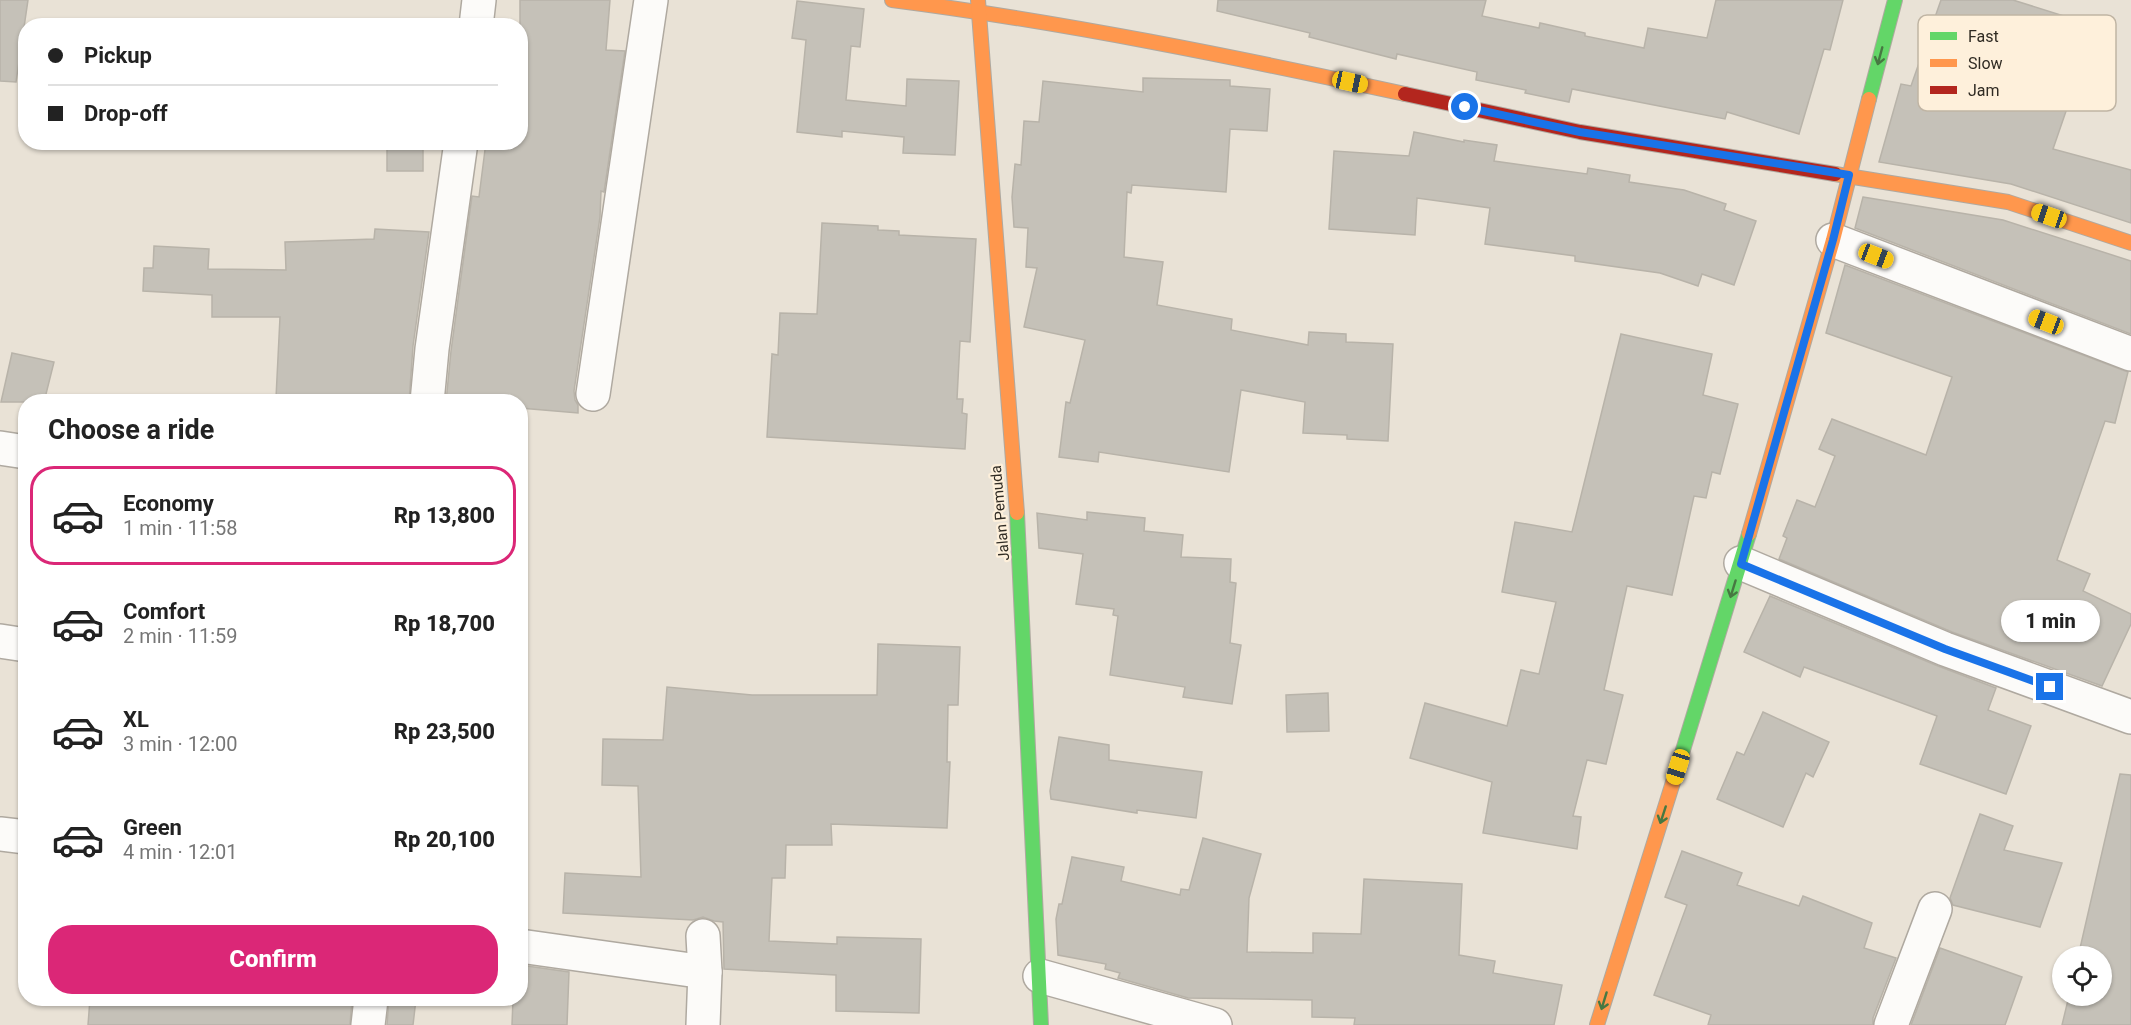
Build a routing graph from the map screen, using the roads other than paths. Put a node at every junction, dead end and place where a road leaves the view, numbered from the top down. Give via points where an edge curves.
1 (478, 0) edge
2 (651, 0) edge
3 (892, 0) edge
4 (1895, 0) edge
5 (978, 6) edge
6 (477, 18) edge
7 (460, 150) edge
8 (1849, 175) junction
9 (1833, 240) junction
10 (2131, 243) edge
11 (2131, 354) edge
12 (429, 394) edge
13 (593, 394) dead end
14 (0, 448) edge
15 (18, 451) edge
16 (1741, 564) junction
17 (0, 641) edge
18 (18, 644) edge
19 (2131, 717) edge
20 (0, 834) edge
21 (18, 836) edge
22 (1935, 909) dead end
23 (703, 936) dead end
24 (528, 947) edge
25 (705, 972) junction
26 (1041, 976) junction
27 (370, 1006) edge
28 (368, 1025) edge
29 (703, 1025) edge
30 (1041, 1025) edge
31 (1215, 1025) edge
32 (1597, 1025) edge
33 (1891, 1025) edge

1 - 6 street
2 - 13 street
3 - 5 street
4 -> 8 street
5 - 8 street via 1580,132
5 - 26 street, Jalan Pemuda via 1021,561
7 - 12 street
8 - 9 street
8 - 10 street via 2008,202
9 - 11 street
9 - 16 street
14 - 15 street
16 - 19 street via 1945,649
16 -> 32 street
17 - 18 street
20 - 21 street
22 - 33 street
23 - 25 street
24 - 25 street
25 - 29 street
26 - 30 street, Jalan Pemuda
26 - 31 street
27 - 28 street

